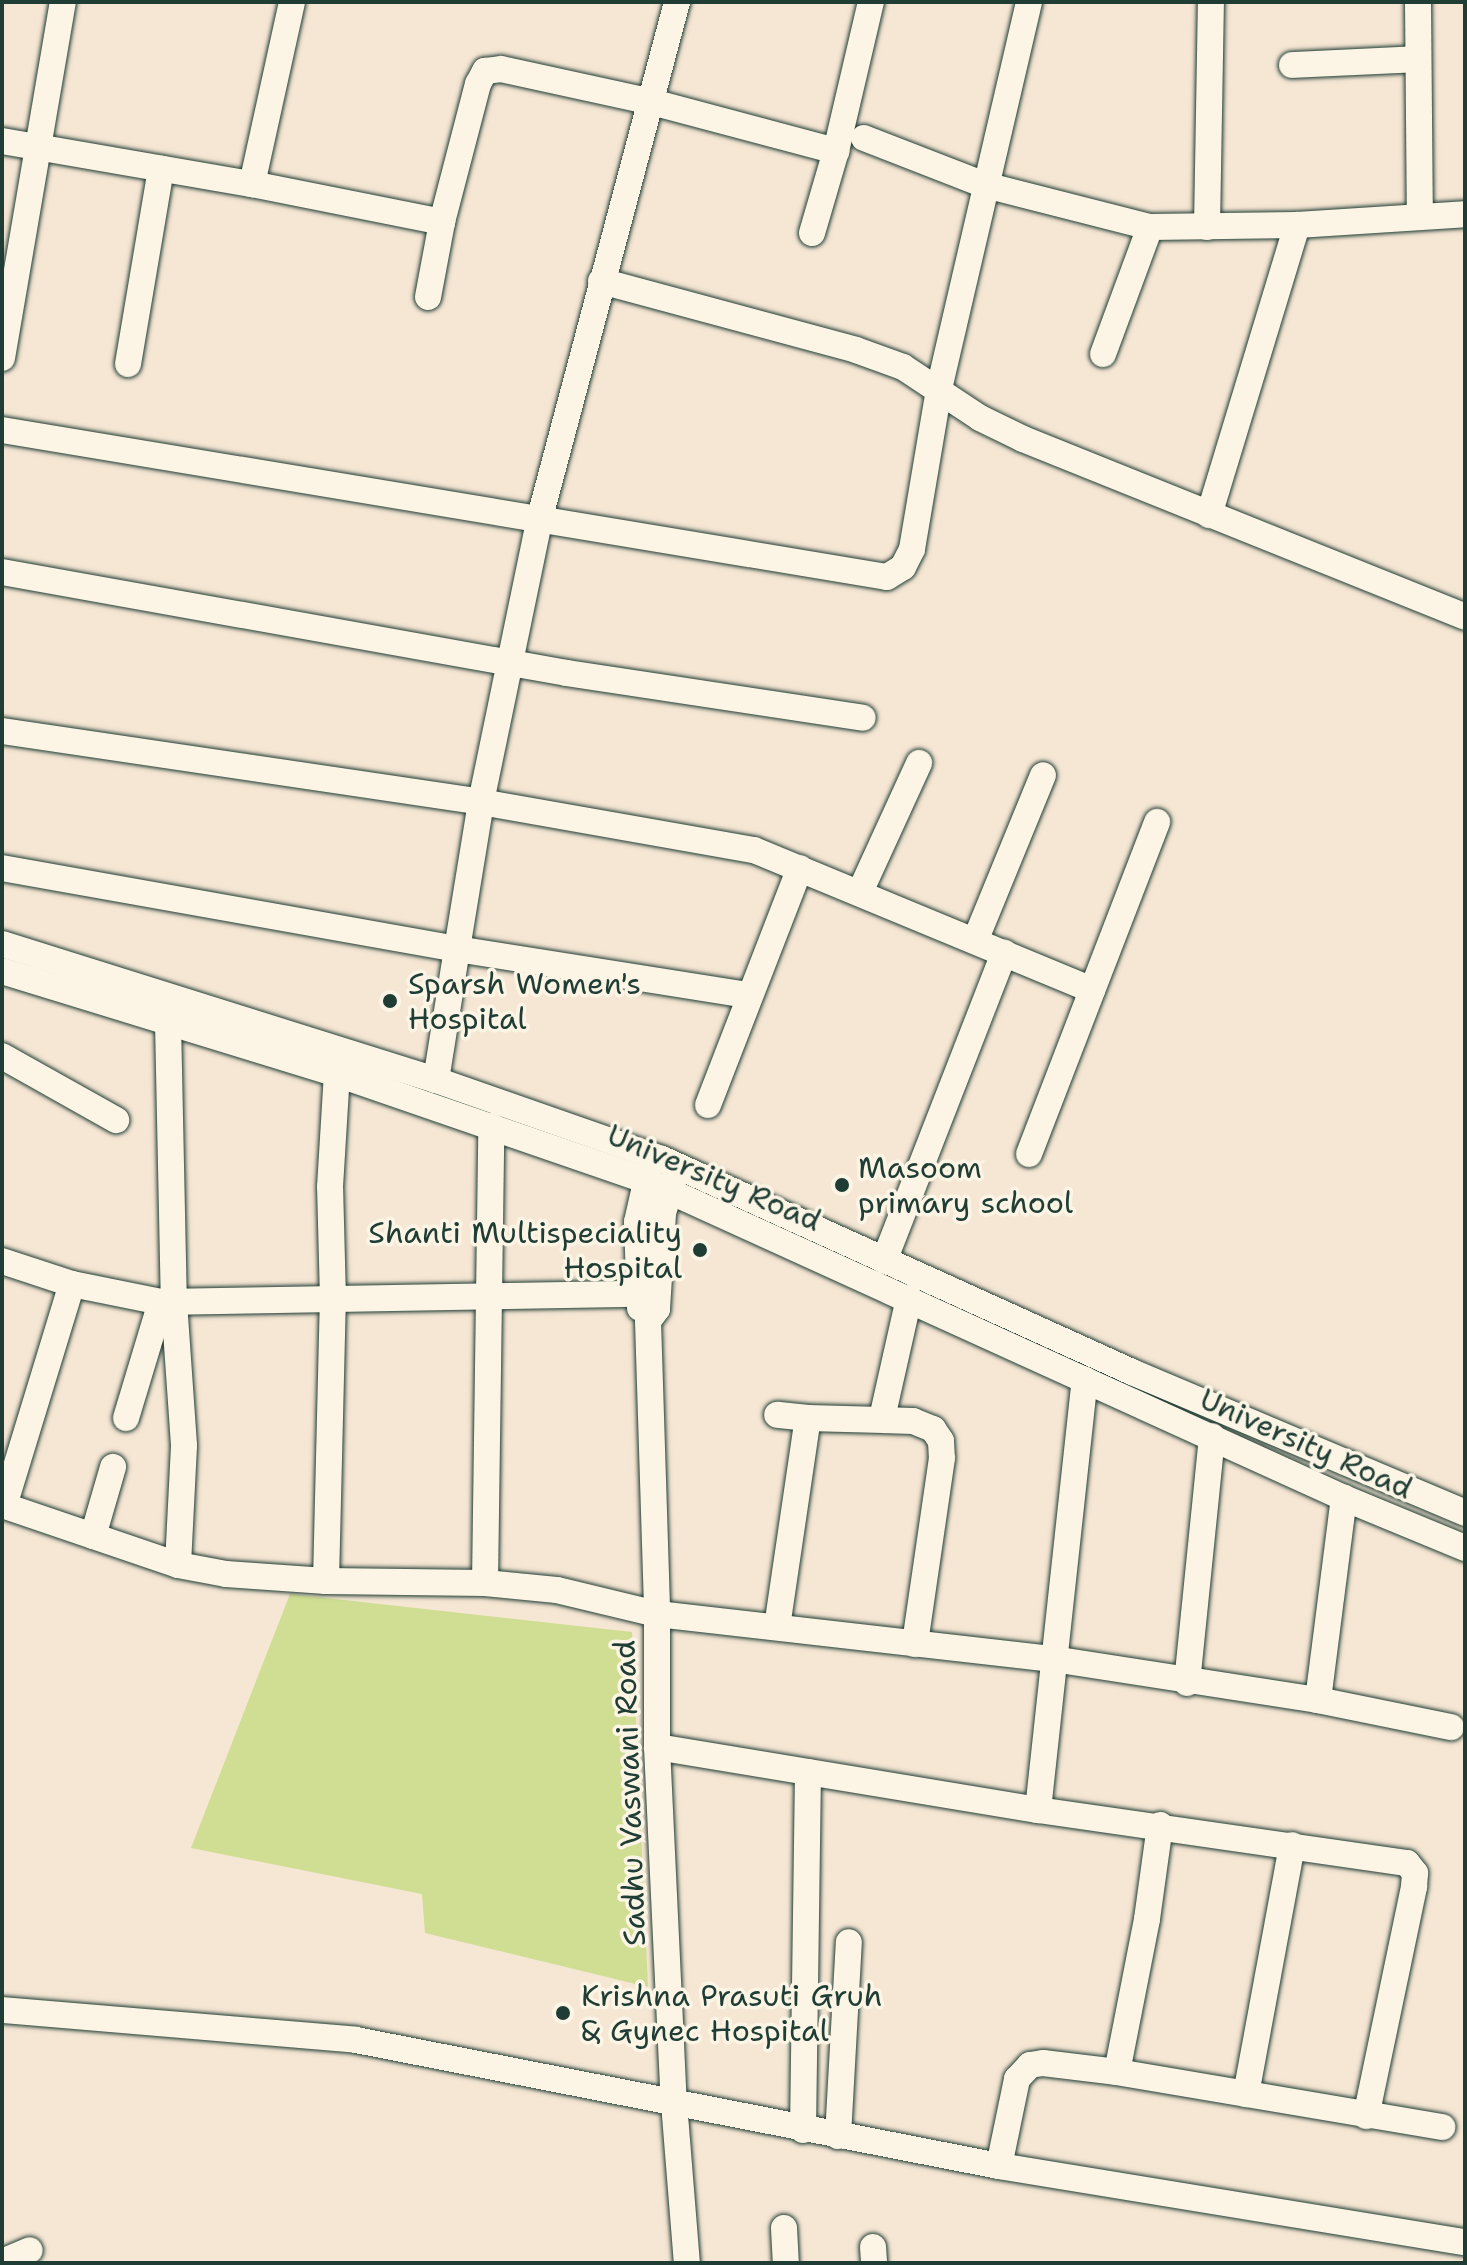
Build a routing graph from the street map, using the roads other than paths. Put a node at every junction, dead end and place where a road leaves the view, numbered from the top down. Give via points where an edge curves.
1 (63, 2) edge
2 (292, 2) edge
3 (677, 2) edge
4 (871, 2) edge
5 (1029, 2) edge
6 (1211, 2) edge
7 (1418, 2) edge
8 (1418, 59) junction
9 (1292, 65) dead end
10 (648, 101) junction
11 (864, 138) dead end
12 (2, 141) edge
13 (37, 149) junction
14 (836, 151) junction
15 (161, 169) junction
16 (252, 184) junction
17 (985, 185) junction
18 (1465, 214) edge
19 (1420, 216) junction
20 (442, 222) junction
21 (1297, 225) junction
22 (1150, 227) junction
23 (1207, 227) junction
24 (812, 233) dead end
25 (601, 281) junction
26 (428, 297) dead end
27 (1103, 354) dead end
28 (2, 358) edge
29 (128, 364) dead end
30 (939, 389) junction
31 (2, 430) edge
32 (1209, 515) junction
33 (540, 517) junction
34 (2, 572) edge
35 (1465, 617) edge
36 (510, 662) junction
37 (863, 718) dead end
38 (2, 731) edge
39 (919, 763) dead end
40 (1043, 775) dead end
41 (481, 802) junction
42 (1157, 822) dead end
43 (2, 868) edge
44 (800, 868) junction
45 (860, 892) junction
46 (975, 941) junction
47 (2, 944) edge
48 (457, 949) junction
49 (1004, 953) junction
50 (3, 974) edge
51 (1092, 990) junction
52 (749, 995) junction
53 (168, 1022) junction
54 (2, 1056) edge
55 (337, 1074) junction
56 (436, 1080) junction
57 (708, 1105) dead end
58 (116, 1120) dead end
59 (491, 1126) junction
60 (1029, 1154) dead end
61 (661, 1173) junction
62 (2, 1261) edge
63 (884, 1261) junction
64 (72, 1284) junction
65 (639, 1294) junction
66 (490, 1296) junction
67 (909, 1298) junction
68 (333, 1299) junction
69 (167, 1302) junction
70 (648, 1321) junction
71 (1085, 1380) junction
72 (777, 1415) dead end
73 (126, 1418) dead end
74 (808, 1418) junction
75 (882, 1418) junction
76 (1212, 1436) junction
77 (113, 1467) dead end
78 (1344, 1498) junction
79 (3, 1506) edge
80 (1465, 1513) edge
81 (93, 1536) junction
82 (1465, 1548) edge
83 (178, 1565) junction
84 (326, 1581) junction
85 (485, 1583) junction
86 (657, 1614) junction
87 (777, 1627) junction
88 (915, 1644) junction
89 (1053, 1659) junction
90 (1187, 1683) junction
91 (1318, 1700) junction
92 (1451, 1727) dead end
93 (657, 1747) junction
94 (808, 1772) junction
95 (1038, 1810) junction
96 (1160, 1825) junction
97 (1292, 1845) junction
98 (849, 1942) dead end
99 (2, 2010) edge
100 (1117, 2072) junction
101 (1246, 2094) junction
102 (674, 2103) junction
103 (1366, 2116) junction
104 (1442, 2127) dead end
105 (803, 2130) junction
106 (838, 2136) junction
107 (999, 2166) junction
108 (784, 2228) dead end
109 (1465, 2242) edge
110 (30, 2250) dead end
111 (2, 2262) edge
112 (687, 2263) edge
113 (786, 2263) edge

1 - 13 street
2 - 16 street
3 - 10 street
4 - 14 street
5 - 17 street
6 - 23 street
7 - 8 street
8 - 9 street
8 - 19 street
10 - 14 street
10 - 20 street via 501,69 485,71
10 - 25 street
11 - 17 street
12 - 13 street
13 - 15 street
13 - 28 street
14 - 24 street
15 - 16 street
15 - 29 street
16 - 20 street
17 - 22 street
17 - 30 street
18 - 19 street
19 - 21 street
20 - 26 street
21 - 23 street
21 - 32 street
22 - 23 street
22 - 27 street
25 - 30 street via 856,350 903,367
25 - 33 street
30 - 32 street via 1023,439
30 - 33 street via 912,549 903,567 887,577
31 - 33 street
32 - 35 street
33 - 36 street
34 - 36 street
36 - 37 street
36 - 41 street
38 - 41 street
39 - 45 street
40 - 46 street
41 - 44 street via 754,850
41 - 48 street
42 - 51 street
43 - 48 street
44 - 45 street
44 - 52 street
45 - 46 street
46 - 49 street
47 - 56 street, University Road
48 - 52 street
48 - 56 street
49 - 51 street
49 - 63 street
50 - 53 street, University Road
51 - 60 street
52 - 57 street
53 - 55 street, University Road
53 - 69 street
54 - 58 street
55 - 59 street, University Road
55 - 68 street via 330,1187
56 - 61 street, University Road
59 - 61 street, University Road
59 - 66 street
61 - 63 street, University Road
61 - 65 street via 637,1222
61 - 67 street, University Road
61 - 70 street via 657,1309
62 - 64 street
63 - 80 street, University Road
64 - 69 street
64 - 79 street
65 - 66 street
65 - 70 street
66 - 68 street
66 - 85 street
67 - 71 street, University Road
67 - 75 street
68 - 69 street
68 - 84 street
69 - 73 street
69 - 83 street via 184,1446
70 - 86 street, Sadhu Vaswani Road
71 - 76 street, University Road
71 - 89 street
72 - 74 street
74 - 75 street
74 - 87 street
75 - 88 street via 913,1421 933,1429 941,1441
76 - 78 street, University Road
76 - 90 street
77 - 81 street
78 - 82 street, University Road
78 - 91 street
79 - 81 street
81 - 83 street
83 - 84 street
84 - 85 street
85 - 86 street via 557,1590
86 - 87 street
86 - 93 street, Sadhu Vaswani Road
87 - 88 street
88 - 89 street
89 - 90 street
89 - 95 street
90 - 91 street
91 - 92 street
93 - 94 street
93 - 102 street, Sadhu Vaswani Road
94 - 95 street
94 - 105 street
95 - 96 street
96 - 97 street
96 - 100 street
97 - 101 street
97 - 103 street via 1398,1859 1415,1873
98 - 106 street
99 - 102 street via 356,2040
100 - 101 street
100 - 107 street via 1043,2063 1022,2070
101 - 103 street
102 - 105 street
102 - 112 street, Sadhu Vaswani Road
103 - 104 street
105 - 106 street
106 - 107 street
107 - 109 street
108 - 113 street
110 - 111 street

